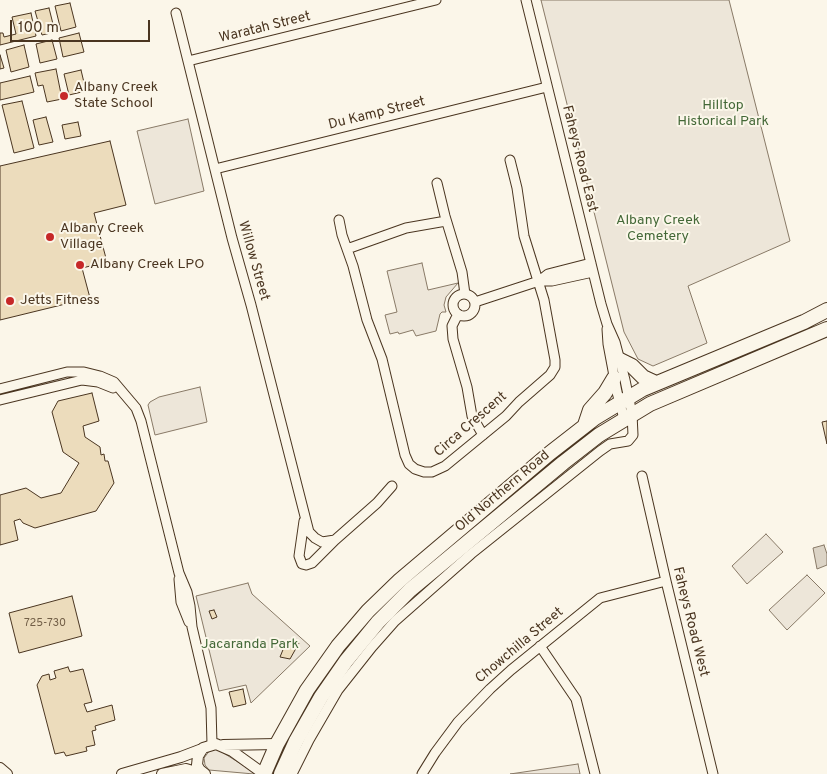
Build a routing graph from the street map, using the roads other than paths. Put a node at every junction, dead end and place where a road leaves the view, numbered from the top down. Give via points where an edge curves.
1 (436, 0) edge
2 (526, 0) edge
3 (176, 13) dead end
4 (188, 61) junction
5 (547, 87) junction
6 (510, 160) dead end
7 (215, 168) junction
8 (437, 183) dead end
9 (339, 220) dead end
10 (446, 220) junction
11 (347, 249) junction
12 (592, 267) junction
13 (538, 280) junction
14 (465, 294) junction
15 (475, 302) junction
16 (827, 310) edge
17 (458, 314) junction
18 (607, 324) junction
19 (827, 329) edge
20 (620, 360) junction
21 (45, 377) junction
22 (614, 378) junction
23 (656, 383) junction
24 (48, 387) junction
25 (2, 388) edge
26 (126, 395) junction
27 (3, 399) edge
28 (624, 400) junction
29 (628, 417) junction
30 (585, 425) junction
31 (483, 434) junction
32 (642, 476) dead end
33 (392, 486) dead end
34 (304, 517) junction
35 (337, 538) junction
36 (666, 581) junction
37 (540, 646) junction
38 (277, 744) junction
39 (212, 746) junction
40 (0, 768) edge
41 (7, 774) edge
42 (122, 774) edge
43 (162, 774) edge
44 (205, 774) edge
45 (264, 774) edge
46 (281, 774) edge
47 (292, 774) edge
48 (422, 774) edge
49 (595, 774) edge
50 (713, 774) edge

1 - 4 street, Waratah Street
2 - 5 street, Faheys Road East
3 - 4 street, Willow Street
4 - 7 street, Willow Street
5 - 7 street, Du Kamp Street
5 - 12 street, Faheys Road East
6 - 13 street via 524,236
7 - 34 street, Willow Street
8 - 10 street
9 - 11 street, Circa Crescent
10 - 11 street via 406,228
10 - 14 street via 460,263
11 - 31 street, Circa Crescent via 382,359 409,464 424,472 439,470
12 - 13 street via 548,274
12 - 18 street, Faheys Road East
13 - 15 street
13 - 31 street, Circa Crescent via 549,322 555,369
14 - 15 street
14 - 17 street via 454,301 453,308
15 - 17 street via 471,315
16 - 23 highway, Old Northern Road
17 - 31 street via 452,326 453,339 472,416
18 - 20 street, Faheys Road East
18 - 22 street, Faheys Road East
19 - 29 highway, Old Northern Road via 678,392
20 - 23 highway
20 - 28 street, Faheys Road East
21 - 24 street
21 - 25 street
21 - 26 street via 73,372 90,373 114,382
22 - 28 street, Faheys Road East
22 - 30 highway via 590,410
23 - 28 highway, Old Northern Road
24 - 26 street via 91,380
24 - 27 street
25 - 27 street
26 - 39 street via 141,421 178,573 189,600 212,708
28 - 29 street, Faheys Road East
28 - 30 highway, Old Northern Road
29 - 46 highway, Old Northern Road via 599,435 448,558 378,622 321,697
29 - 47 street, Old Northern Road via 634,432 631,439 610,444 600,451 471,554 395,621 338,690
30 - 38 highway, Old Northern Road via 427,556 368,611 306,690
32 - 36 street, Faheys Road West
33 - 35 street, Willow Street
34 - 35 street, Willow Street via 317,540 326,542
34 - 35 street, Willow Street via 299,556 302,564 312,563
36 - 37 street, Chowchilla Street via 600,598
36 - 50 street, Faheys Road West
37 - 48 street, Chowchilla Street via 458,722
37 - 49 street via 576,699
38 - 39 street
38 - 45 highway, Old Northern Road
39 - 42 street
39 - 44 street via 198,756 197,763
39 - 45 street, Old Northern Road
40 - 41 street
43 - 44 street via 186,769

